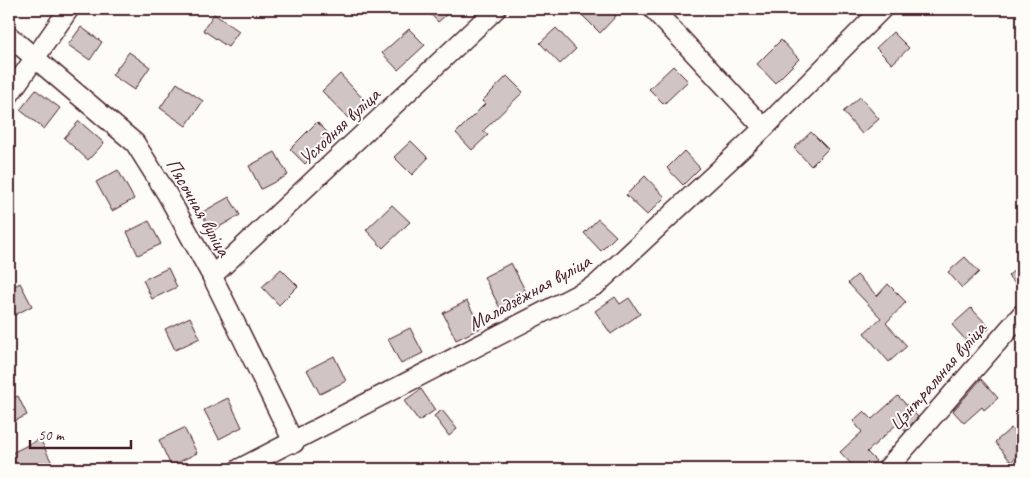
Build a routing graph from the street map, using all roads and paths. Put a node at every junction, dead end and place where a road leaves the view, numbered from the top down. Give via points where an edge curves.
1 (69, 9) edge
2 (496, 9) edge
3 (654, 9) edge
4 (882, 9) edge
5 (9, 36) edge
6 (35, 58) junction
7 (9, 95) edge
8 (764, 128) junction
9 (212, 276) junction
10 (1022, 314) edge
11 (294, 443) junction
12 (239, 469) edge
13 (887, 469) edge

1 - 6 street
2 - 9 street, Усходняя вуліца
3 - 8 street
4 - 8 street, Маладзёжная вуліца
5 - 6 street, Пясочная вуліца
6 - 7 street
6 - 9 street, Пясочная вуліца via 135,143
8 - 11 street, Маладзёжная вуліца via 596,285
9 - 11 street, Пясочная вуліца
10 - 13 street, Цэнтральная вуліца
11 - 12 street, Маладзёжная вуліца

